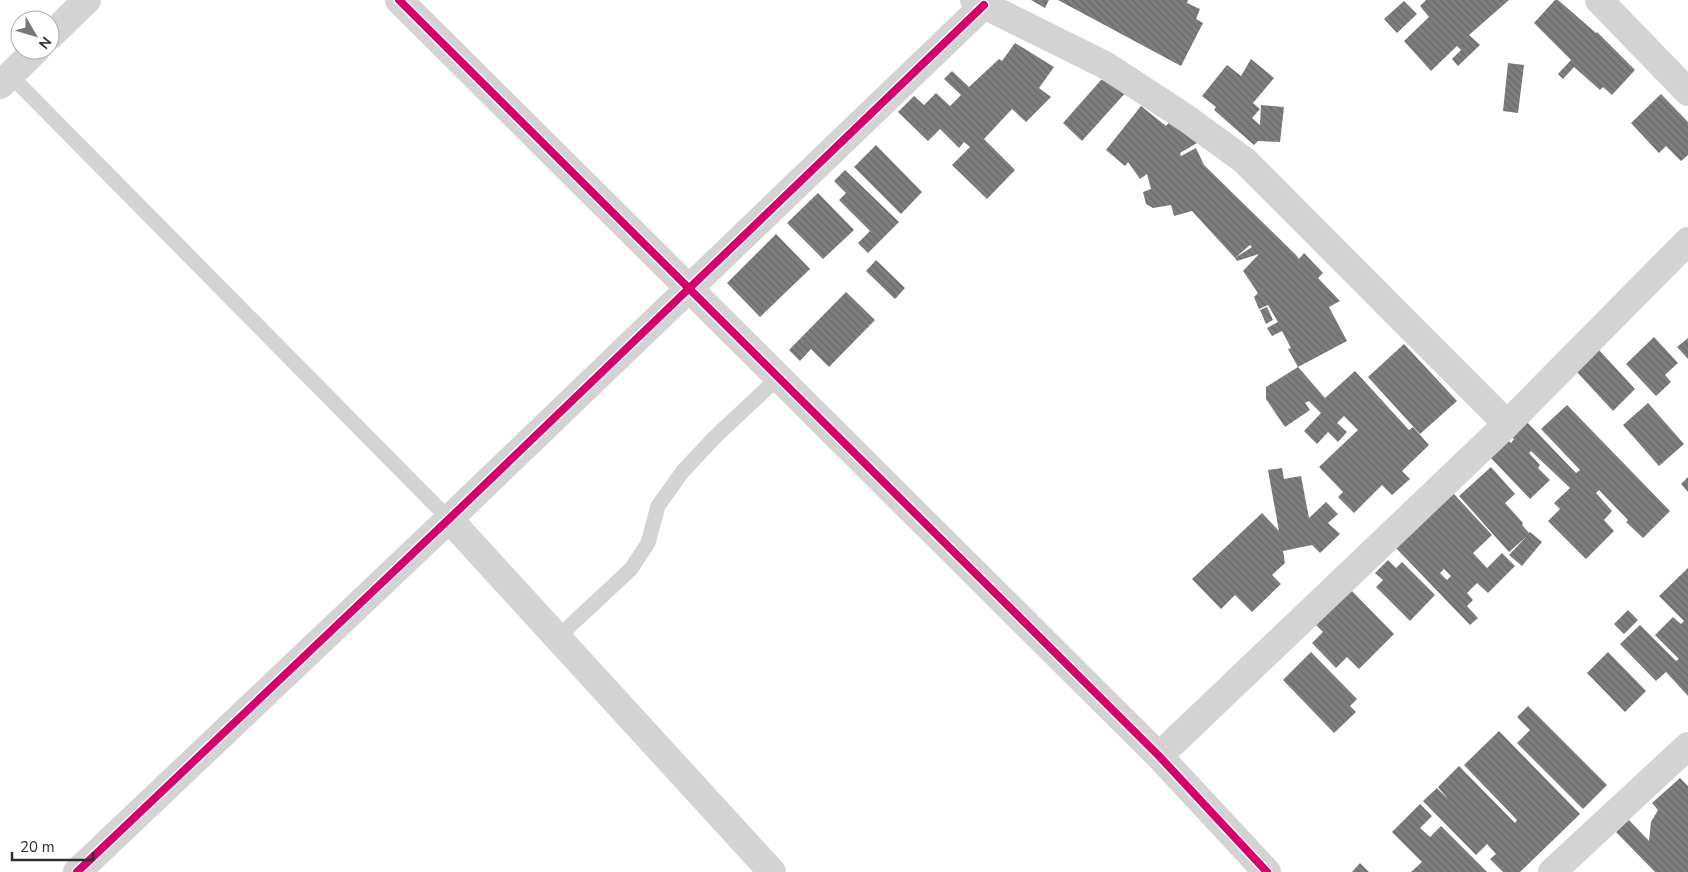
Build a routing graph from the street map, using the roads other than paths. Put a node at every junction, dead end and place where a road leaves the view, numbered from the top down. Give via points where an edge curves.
1 (87, 0) edge
2 (399, 0) edge
3 (1599, 0) edge
4 (979, 2) edge
5 (60, 26) edge
6 (26, 60) edge
7 (5, 80) edge
8 (1688, 92) edge
9 (1688, 241) edge
10 (690, 287) junction
11 (779, 377) junction
12 (1508, 424) junction
13 (449, 519) junction
14 (558, 638) junction
15 (1688, 746) edge
16 (1159, 756) junction
17 (77, 872) edge
18 (772, 872) edge
19 (1267, 872) edge
20 (1552, 872) edge

1 - 5 street
2 - 10 street
3 - 8 street
4 - 10 street
4 - 12 street via 1105,64 1245,161
6 - 7 street
7 - 13 lane
9 - 12 street
10 - 11 street
10 - 13 street
11 - 14 lane via 683,471 658,506 648,543 631,569
11 - 16 street
12 - 16 street
13 - 14 street
13 - 17 street
14 - 18 street
15 - 20 street
16 - 19 street

